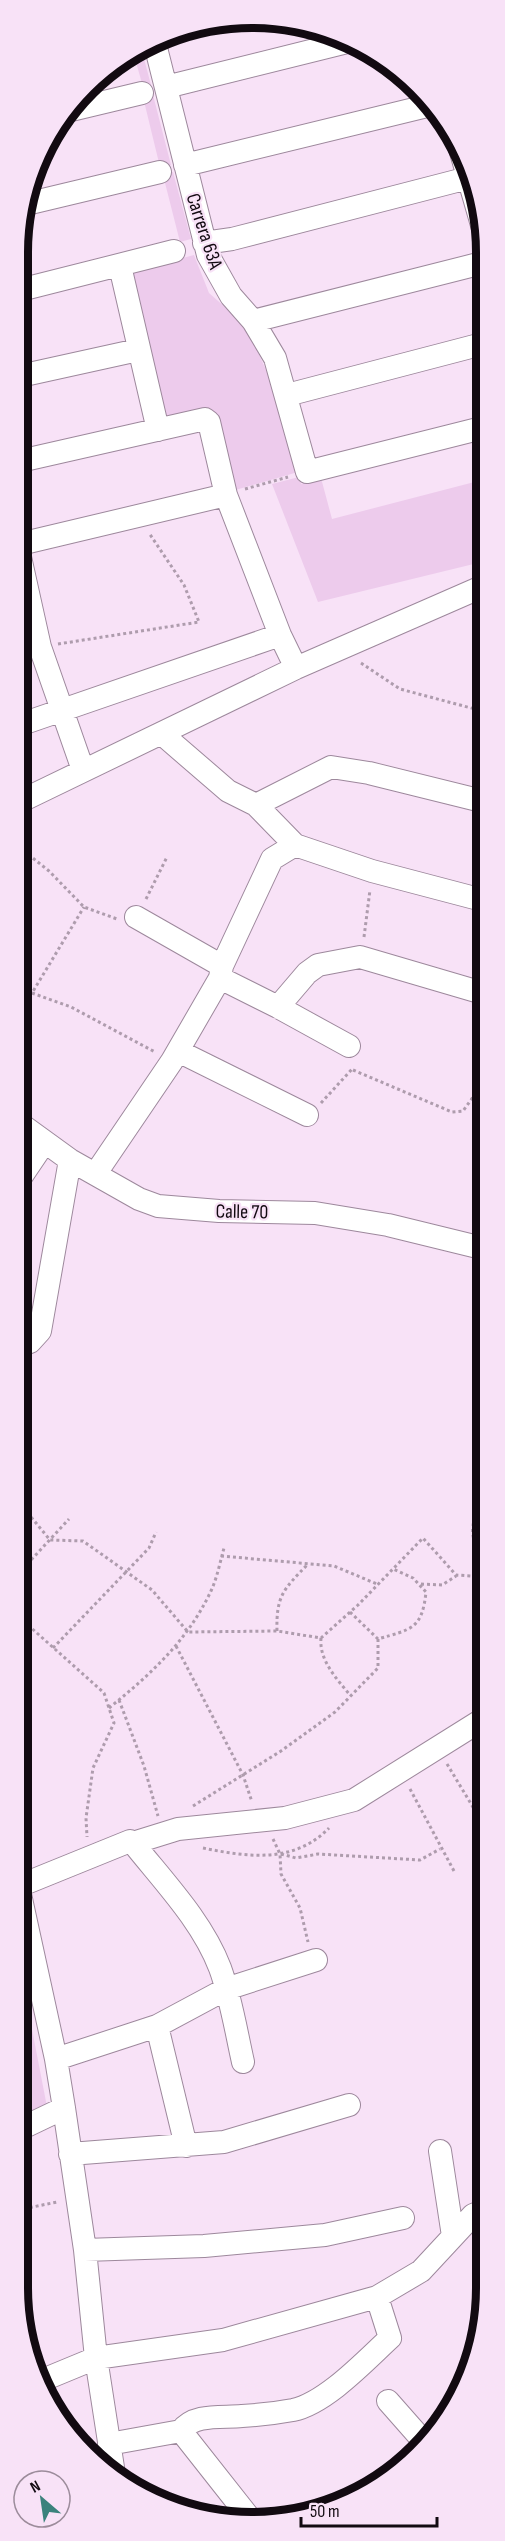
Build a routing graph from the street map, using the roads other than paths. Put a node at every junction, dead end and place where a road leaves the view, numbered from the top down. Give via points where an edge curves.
1 (336, 45) edge
2 (157, 50) edge
3 (166, 87) junction
4 (142, 93) dead end
5 (82, 107) edge
6 (423, 107) edge
7 (185, 165) junction
8 (160, 172) dead end
9 (464, 179) edge
10 (35, 202) edge
11 (204, 243) junction
12 (174, 251) dead end
13 (476, 265) edge
14 (120, 266) junction
15 (28, 288) edge
16 (253, 321) junction
17 (476, 346) edge
18 (138, 350) junction
19 (28, 374) edge
20 (287, 395) junction
21 (158, 430) junction
22 (476, 430) edge
23 (28, 459) edge
24 (226, 495) junction
25 (28, 542) edge
26 (476, 589) edge
27 (28, 593) edge
28 (280, 634) junction
29 (296, 668) junction
30 (62, 711) junction
31 (28, 722) edge
32 (162, 734) junction
33 (83, 770) junction
34 (28, 798) edge
35 (476, 800) edge
36 (256, 805) junction
37 (294, 845) junction
38 (476, 898) edge
39 (136, 917) road end
40 (221, 972) junction
41 (476, 991) edge
42 (278, 1007) junction
43 (349, 1046) road end
44 (175, 1056) junction
45 (307, 1115) road end
46 (28, 1130) edge
47 (44, 1143) junction
48 (70, 1160) junction
49 (28, 1167) edge
50 (96, 1173) junction
51 (476, 1247) edge
52 (28, 1343) edge
53 (476, 1724) edge
54 (133, 1843) junction
55 (28, 1882) edge
56 (28, 1928) edge
57 (316, 1960) road end
58 (226, 1989) junction
59 (157, 2026) junction
60 (56, 2059) junction
61 (243, 2062) dead end
62 (349, 2105) dead end
63 (64, 2108) junction
64 (28, 2125) edge
65 (186, 2146) junction
66 (440, 2151) dead end
67 (70, 2154) junction
68 (476, 2214) edge
69 (403, 2218) dead end
70 (453, 2236) junction
71 (85, 2250) junction
72 (377, 2297) junction
73 (96, 2358) junction
74 (48, 2378) edge
75 (388, 2401) dead end
76 (181, 2431) junction
77 (420, 2437) edge
78 (109, 2444) junction
79 (111, 2462) edge
80 (245, 2512) edge

1 - 3 street
2 - 3 street, Carrera 63A
3 - 7 street, Carrera 63A
4 - 5 street
6 - 7 street
7 - 11 street, Carrera 63A
8 - 10 street
9 - 11 street
11 - 16 street, Carrera 63A via 226,289
12 - 14 street
13 - 16 street
14 - 15 street
14 - 18 street
16 - 20 street, Carrera 63A via 275,358
17 - 20 street
18 - 19 street
18 - 21 street
20 - 22 street, Carrera 63A via 307,472
21 - 23 street
21 - 24 street via 205,418
24 - 25 street
24 - 28 street
26 - 29 street
27 - 30 street via 40,646
28 - 29 street
28 - 30 street
29 - 32 street
30 - 31 street
30 - 33 street
32 - 33 street
32 - 36 street via 228,791
33 - 34 street
35 - 36 street via 331,767
36 - 37 street
37 - 38 street via 372,871
37 - 40 street via 272,859
39 - 40 street
40 - 42 street
40 - 44 street
41 - 42 street via 360,957 318,965
42 - 43 street
44 - 45 street
44 - 50 street
46 - 47 street, Calle 70
47 - 48 street, Calle 70
47 - 49 street
48 - 50 street, Calle 70
48 - 52 street via 40,1331
50 - 51 street, Calle 70 via 158,1206 315,1213 388,1225
53 - 54 street via 354,1800 285,1818 178,1829
54 - 55 street
54 - 58 street via 210,1947
56 - 60 street
57 - 58 street
58 - 59 street
58 - 61 street
59 - 60 street
59 - 65 street
60 - 63 street
62 - 65 street via 224,2142
63 - 64 street
63 - 67 street
65 - 67 street
66 - 70 street
67 - 71 street
68 - 70 street
69 - 71 street via 325,2235 204,2246
70 - 72 street via 421,2271
71 - 73 street
72 - 73 street via 223,2340
72 - 76 street via 390,2338 314,2401 295,2409 206,2418
73 - 74 street
73 - 78 street
75 - 77 street
76 - 78 street
76 - 80 street
78 - 79 street

